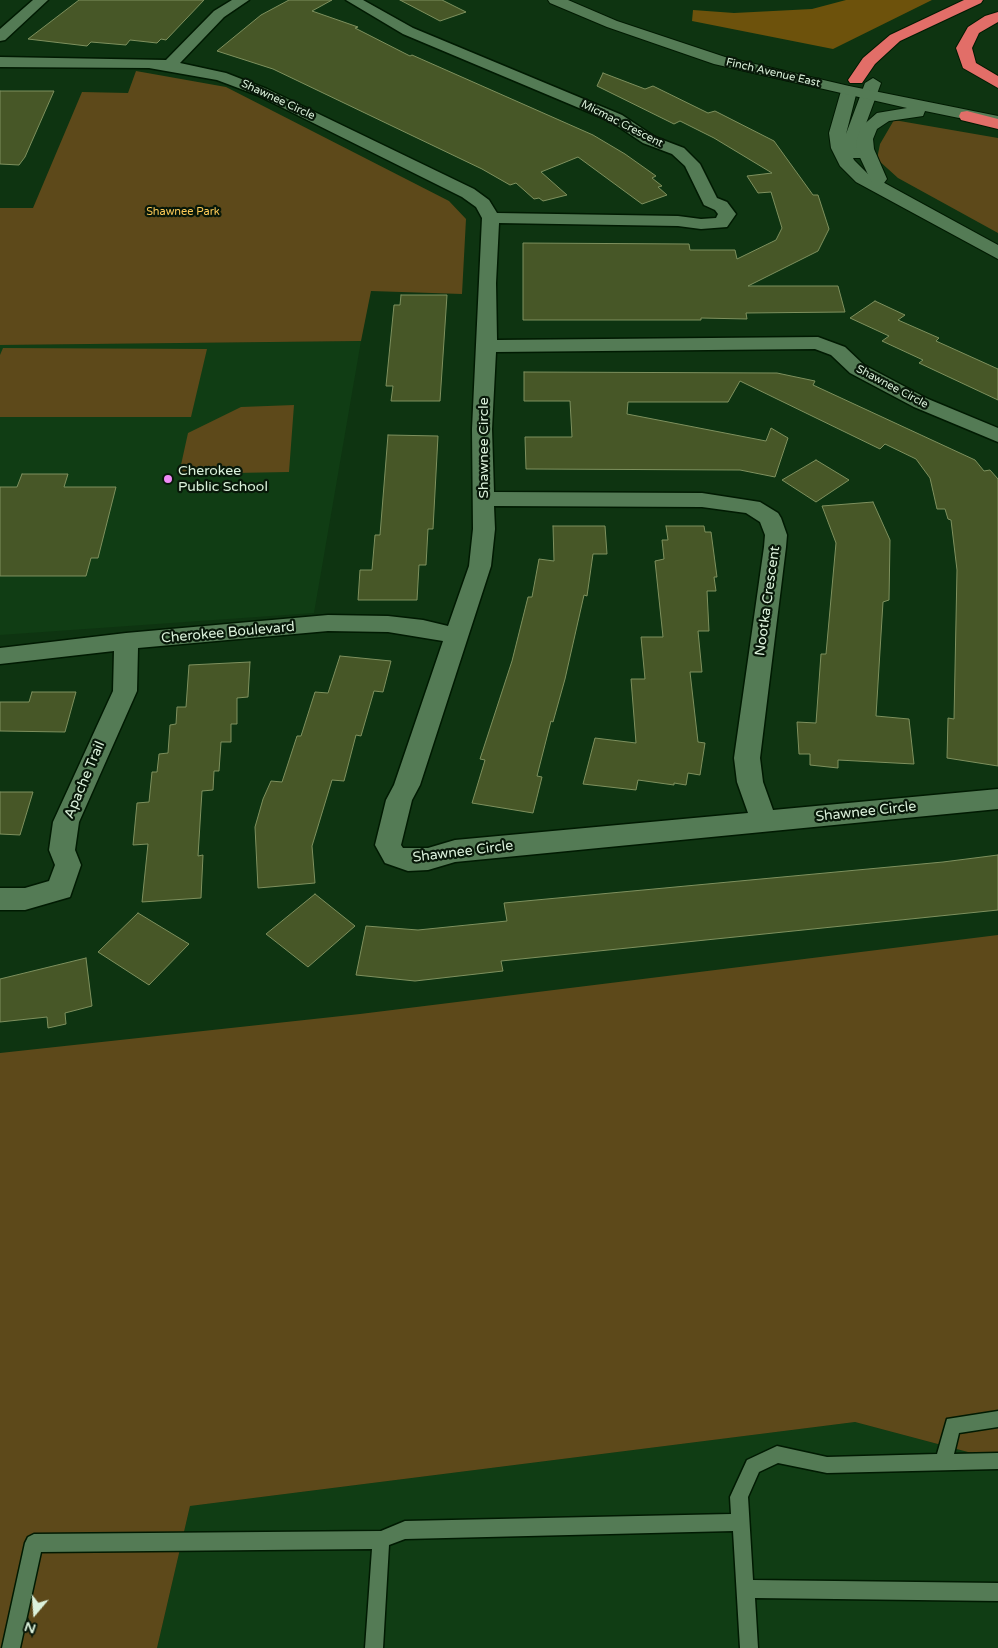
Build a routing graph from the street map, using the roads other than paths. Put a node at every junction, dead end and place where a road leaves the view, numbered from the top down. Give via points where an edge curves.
1 (41, 0) edge
2 (242, 0) edge
3 (353, 0) edge
4 (555, 0) edge
5 (584, 0) edge
6 (976, 0) edge
7 (998, 17) edge
8 (0, 37) edge
9 (0, 62) edge
10 (170, 65) junction
11 (998, 84) edge
12 (852, 86) junction
13 (871, 90) junction
14 (998, 108) edge
15 (966, 116) junction
16 (998, 122) edge
17 (878, 179) junction
18 (892, 195) junction
19 (491, 218) junction
20 (998, 253) edge
21 (487, 346) junction
22 (998, 436) edge
23 (484, 499) junction
24 (456, 636) junction
25 (126, 642) junction
26 (0, 656) edge
27 (998, 799) edge
28 (764, 822) junction
29 (0, 899) edge
30 (998, 1419) edge
31 (998, 1461) edge
32 (943, 1462) junction
33 (741, 1522) junction
34 (381, 1540) junction
35 (745, 1589) junction
36 (998, 1592) edge
37 (11, 1648) edge
38 (374, 1648) edge
39 (749, 1648) edge

1 - 8 street
2 - 10 street via 212,20
3 - 19 street, Micmac Crescent via 416,34 616,118 649,140 678,152 692,164 710,201 727,214 721,223 701,224 678,220
4 - 12 main road, Finch Avenue East via 612,24 720,61
5 - 12 main road, Finch Avenue East
6 - 12 highway via 895,38 869,61
7 - 11 highway via 973,30 964,48 969,65
9 - 10 street, Shawnee Circle
10 - 19 street, Shawnee Circle via 222,76 262,92 468,194 483,204
12 - 13 main road, Finch Avenue East
12 - 18 main road via 837,133 840,148 846,162 862,178
13 - 14 main road, Finch Avenue East
13 - 15 main road, Finch Avenue East
13 - 17 main road via 853,137 859,159
15 - 16 highway
15 - 17 main road via 896,113 874,121 864,139
17 - 18 main road
18 - 20 main road
19 - 21 street, Shawnee Circle
21 - 22 street, Shawnee Circle via 818,343 838,351 857,369 921,403
21 - 23 street, Shawnee Circle via 482,429
23 - 24 street, Shawnee Circle via 480,566
23 - 28 street, Nootka Crescent via 702,500 752,507 770,518 776,535 775,547 747,758 750,782
24 - 25 street, Cherokee Boulevard via 388,624 328,624
24 - 28 street, Shawnee Circle via 400,800 388,845 394,856 408,860 428,859 446,852
25 - 26 street, Cherokee Boulevard
25 - 29 street, Apache Trail via 125,691 66,822 62,850 68,865 60,889 25,899
27 - 28 street, Shawnee Circle
30 - 32 lane via 953,1425
31 - 32 lane
32 - 33 lane via 826,1465 778,1454 753,1466 739,1497
33 - 34 lane via 405,1530
33 - 35 lane
34 - 37 lane via 34,1543
34 - 38 lane
35 - 36 lane
35 - 39 lane

